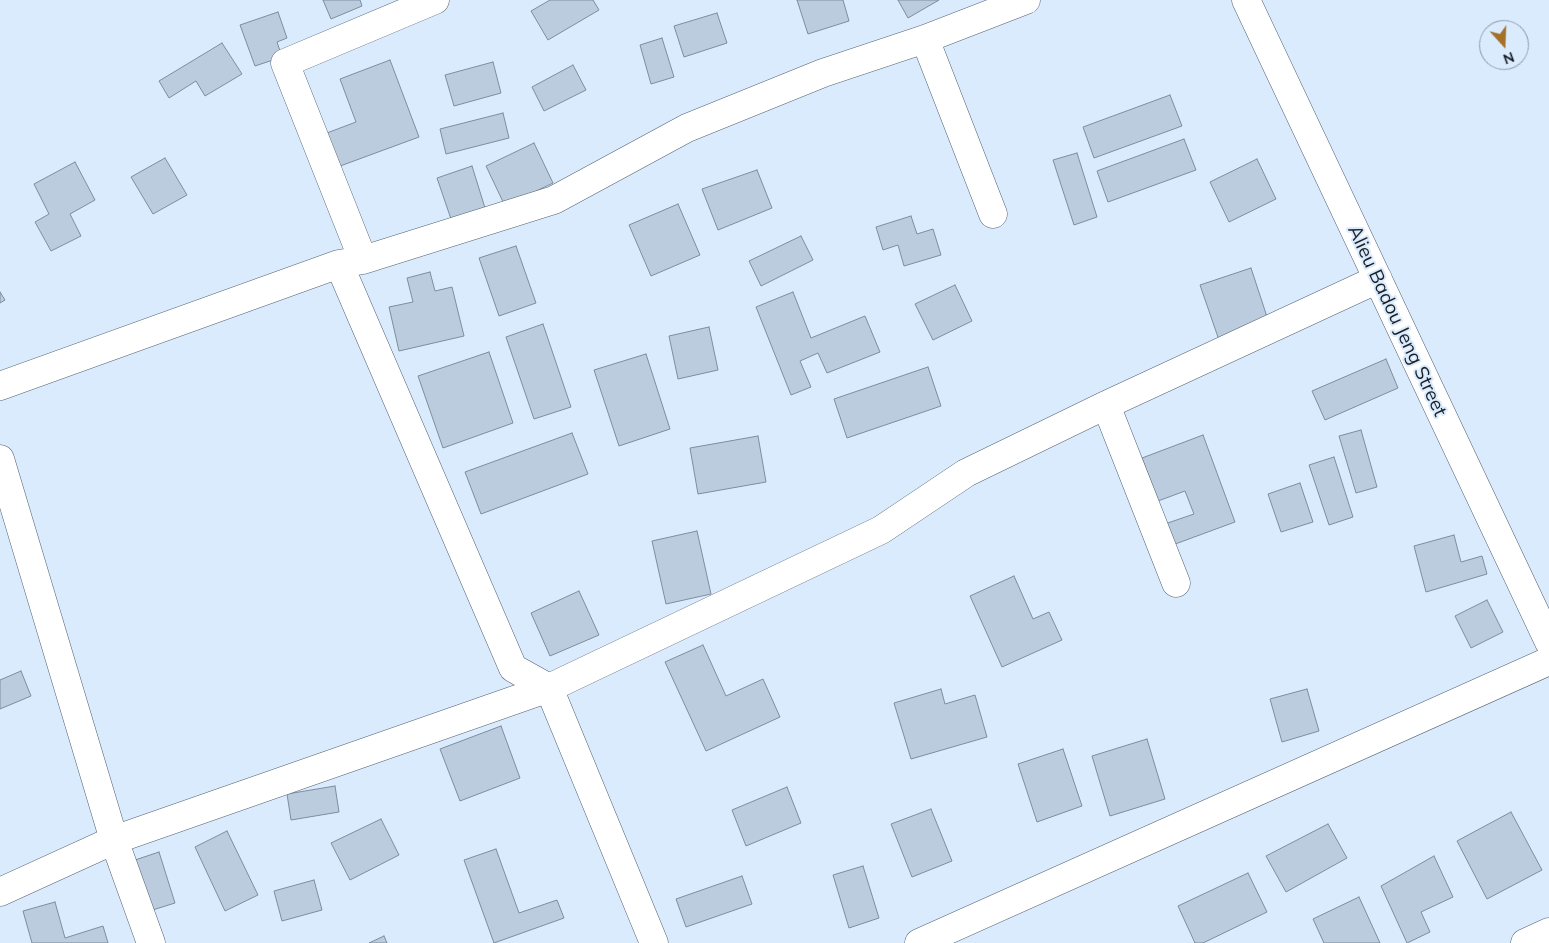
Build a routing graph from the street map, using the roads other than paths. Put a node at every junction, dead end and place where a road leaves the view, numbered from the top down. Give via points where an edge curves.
1 (435, 0) edge
2 (1026, 0) edge
3 (1246, 0) edge
4 (925, 39) junction
5 (993, 214) dead end
6 (351, 262) junction
7 (1378, 280) junction
8 (0, 386) edge
9 (1106, 406) junction
10 (0, 459) edge
11 (1176, 583) dead end
12 (1549, 642) edge
13 (1549, 661) edge
14 (549, 688) junction
15 (114, 840) junction
16 (0, 892) edge
17 (1549, 932) edge
18 (151, 943) edge
19 (654, 943) edge
20 (919, 943) edge
21 (1525, 943) edge

1 - 6 street via 285,63
2 - 4 street
3 - 7 street, Alieu Badou Jeng Street
4 - 5 street
4 - 6 street via 823,73 687,128 554,200
6 - 8 street
6 - 14 street via 513,668
7 - 9 street
7 - 12 street, Alieu Badou Jeng Street
9 - 11 street
9 - 14 street via 966,473 881,530
10 - 15 street
13 - 20 street
14 - 15 street
14 - 19 street
15 - 16 street
15 - 18 street
17 - 21 street

